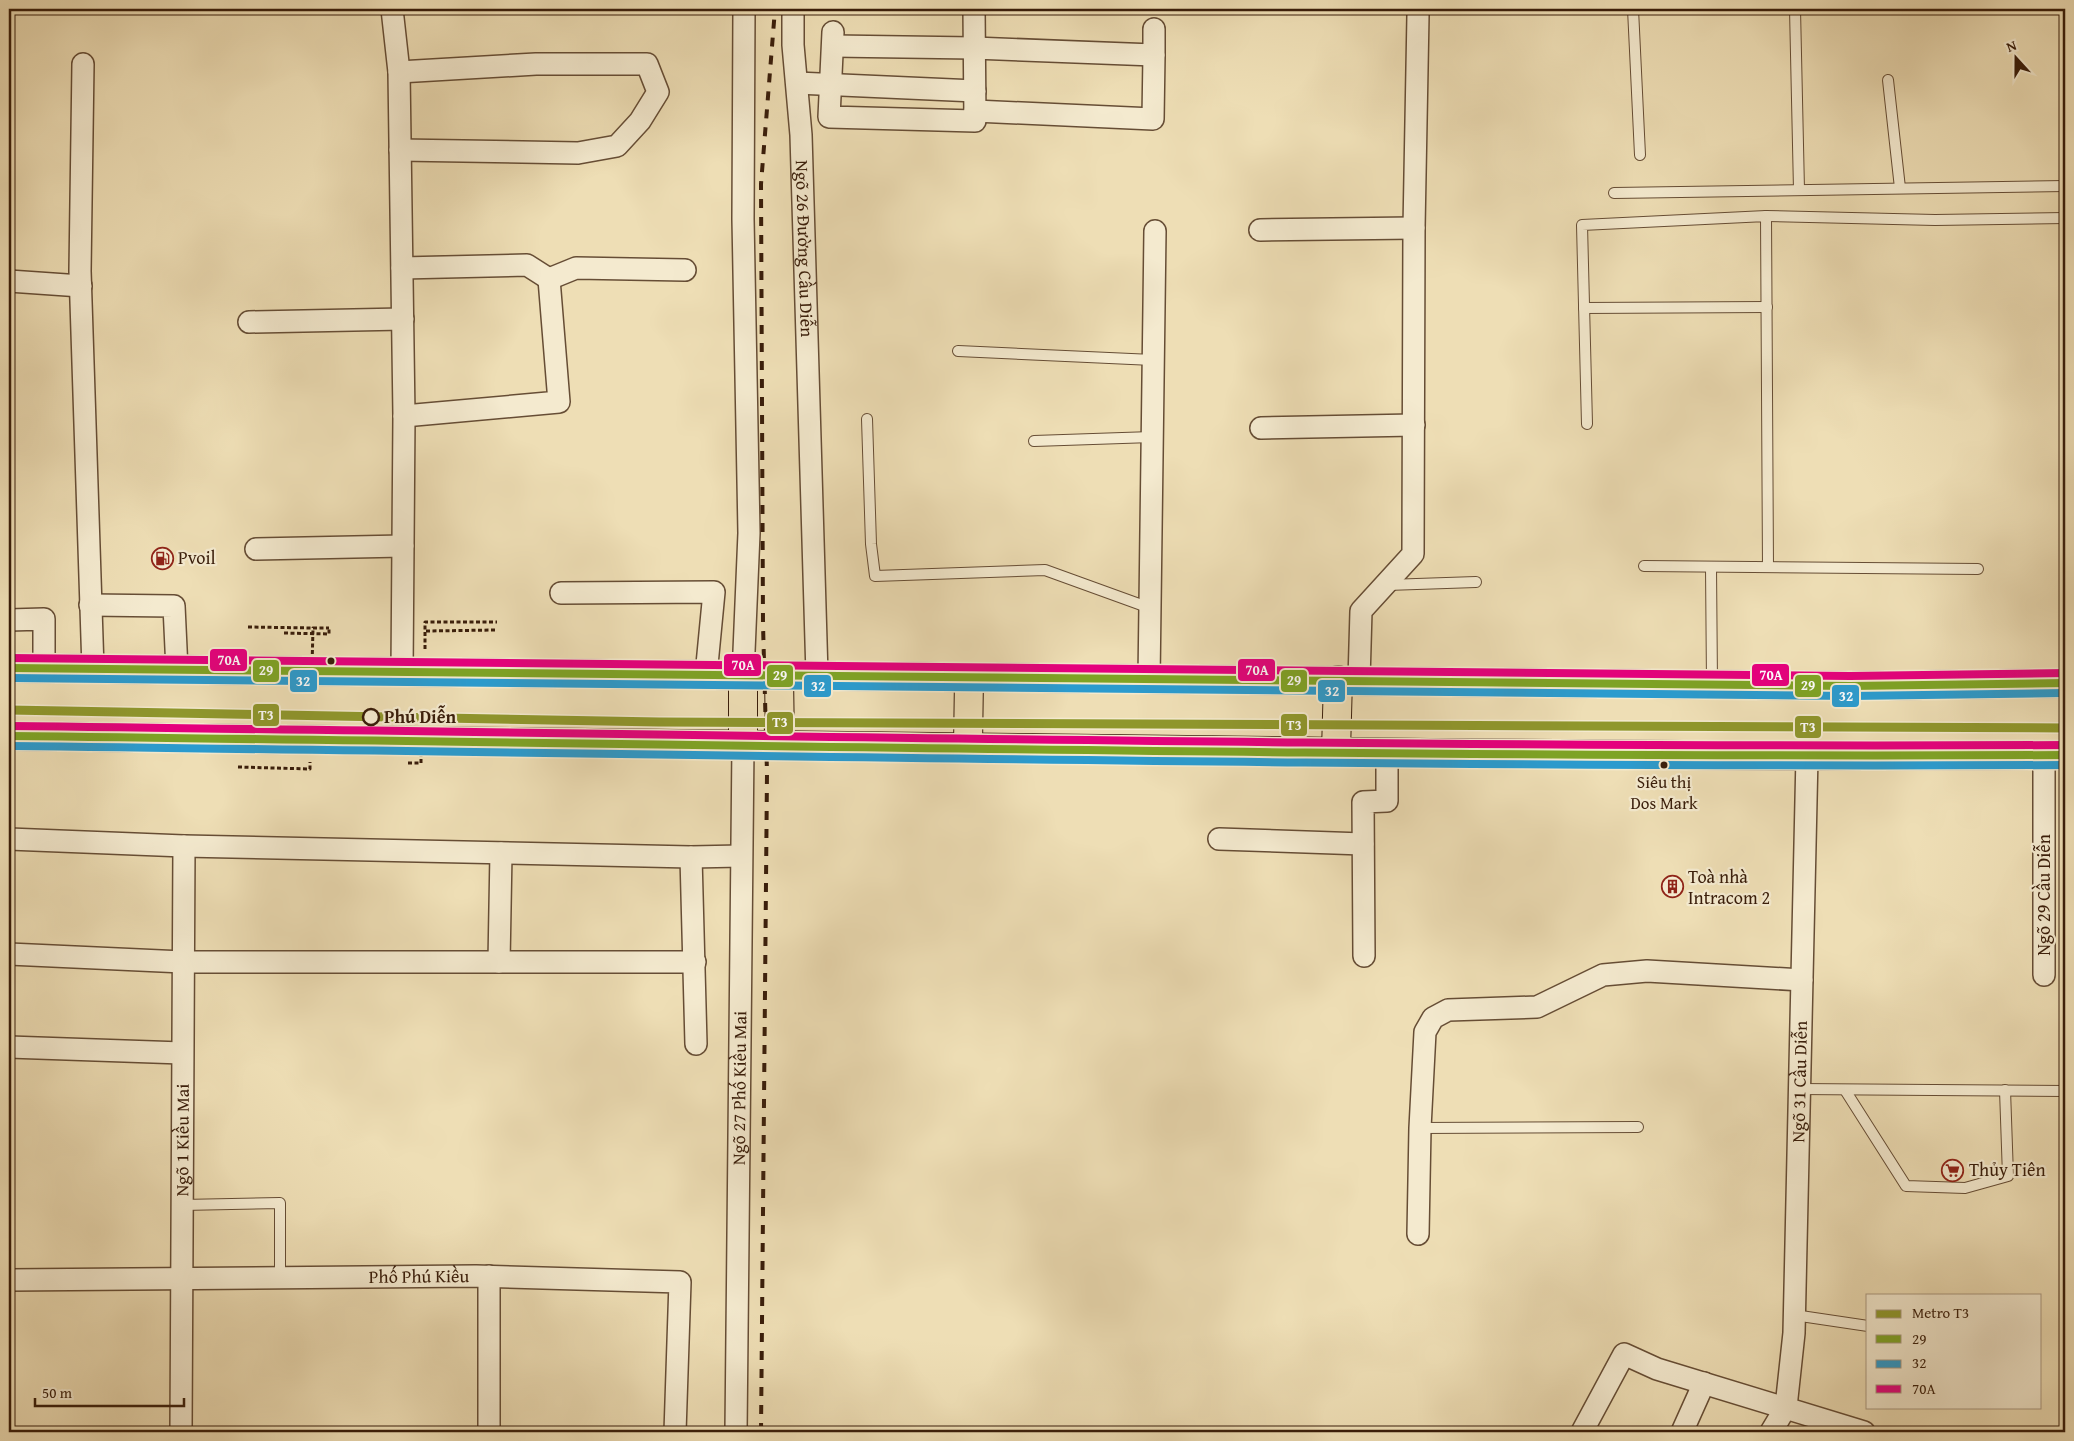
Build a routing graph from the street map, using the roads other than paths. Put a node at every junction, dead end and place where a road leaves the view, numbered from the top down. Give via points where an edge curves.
1 (392, 9) edge
2 (744, 9) edge
3 (794, 9) edge
4 (974, 9) edge
5 (1633, 9) edge
6 (1795, 9) edge
7 (1418, 15) dead end
8 (1154, 29) dead end
9 (974, 48) junction
10 (1154, 55) junction
11 (83, 64) dead end
12 (399, 72) junction
13 (1888, 80) dead end
14 (797, 83) junction
15 (830, 84) junction
16 (975, 101) junction
17 (400, 150) junction
18 (1640, 155) dead end
19 (2065, 186) edge
20 (1900, 188) junction
21 (1799, 190) junction
22 (1614, 193) dead end
23 (1766, 216) junction
24 (2065, 218) edge
25 (1414, 228) junction
26 (1260, 230) dead end
27 (1155, 231) dead end
28 (402, 268) junction
29 (685, 270) dead end
30 (549, 280) junction
31 (9, 281) edge
32 (81, 286) junction
33 (1767, 307) junction
34 (1584, 308) junction
35 (403, 319) junction
36 (249, 322) dead end
37 (958, 351) dead end
38 (1153, 360) junction
39 (404, 416) junction
40 (867, 419) dead end
41 (1587, 424) dead end
42 (1414, 425) junction
43 (1261, 428) dead end
44 (1152, 437) junction
45 (1034, 441) dead end
46 (403, 546) junction
47 (256, 549) dead end
48 (1644, 566) dead end
49 (1711, 567) junction
50 (1768, 567) junction
51 (1978, 569) dead end
52 (1476, 582) dead end
53 (1386, 585) junction
54 (561, 593) dead end
55 (90, 605) junction
56 (1150, 608) junction
57 (9, 620) edge
58 (9, 668) edge
59 (44, 669) junction
60 (93, 669) junction
61 (176, 670) junction
62 (402, 672) junction
63 (706, 675) junction
64 (743, 675) junction
65 (779, 675) junction
66 (817, 675) junction
67 (969, 677) junction
68 (1149, 680) junction
69 (1349, 680) junction
70 (2065, 683) edge
71 (1712, 685) junction
72 (9, 736) edge
73 (743, 745) junction
74 (780, 745) junction
75 (968, 747) junction
76 (1336, 751) junction
77 (1387, 752) junction
78 (1807, 756) junction
79 (2055, 756) edge
80 (9, 839) edge
81 (1218, 839) dead end
82 (1363, 844) junction
83 (184, 846) junction
84 (501, 853) junction
85 (741, 856) junction
86 (691, 857) junction
87 (9, 954) edge
88 (1364, 956) dead end
89 (183, 962) junction
90 (499, 962) junction
91 (695, 962) junction
92 (2044, 975) dead end
93 (1802, 980) junction
94 (696, 1044) dead end
95 (9, 1047) edge
96 (182, 1053) junction
97 (1799, 1090) junction
98 (1845, 1090) junction
99 (2005, 1090) junction
100 (2065, 1091) edge
101 (1420, 1128) junction
102 (1638, 1128) dead end
103 (182, 1205) junction
104 (1418, 1234) dead end
105 (489, 1276) junction
106 (280, 1277) junction
107 (183, 1278) junction
108 (9, 1280) edge
109 (1794, 1315) junction
110 (1866, 1326) edge
111 (1704, 1384) junction
112 (1786, 1407) junction
113 (181, 1432) edge
114 (489, 1432) edge
115 (675, 1432) edge
116 (736, 1432) edge
117 (1582, 1432) edge
118 (1682, 1432) edge
119 (1772, 1432) edge
120 (1864, 1432) edge

1 - 12 street
2 - 64 street via 743,219 749,533
3 - 14 street, Ngõ 26 Đường Cầu Diễn
4 - 9 street
5 - 18 lane
6 - 21 lane
7 - 25 street
8 - 10 street
9 - 10 street
9 - 15 street via 833,39
9 - 16 street
10 - 16 street via 1153,120
11 - 32 street
12 - 17 street
12 - 17 street via 536,64 647,64 658,92 640,121 617,146 578,154
13 - 20 lane
14 - 15 street
14 - 66 street, Ngõ 26 Đường Cầu Diễn
15 - 16 street
15 - 16 street via 830,117 975,121
17 - 28 street
19 - 20 lane
20 - 21 lane
21 - 22 lane
23 - 24 lane via 1935,220
23 - 33 lane
23 - 34 lane via 1582,225
25 - 26 street
25 - 42 street
27 - 38 street
28 - 30 street via 527,265
28 - 35 street
29 - 30 street via 576,268
30 - 39 street via 559,402
31 - 32 street
32 - 55 street
33 - 34 lane
33 - 50 lane
34 - 41 lane
35 - 36 street
35 - 39 street
37 - 38 lane
38 - 44 street
39 - 46 street
40 - 56 lane via 870,544 875,576 1045,570
42 - 43 street
42 - 53 street via 1414,554
44 - 45 lane
44 - 56 street
46 - 47 street
46 - 62 street
48 - 49 lane
49 - 50 lane
49 - 71 lane
50 - 51 lane
52 - 53 lane
53 - 69 street via 1361,611
54 - 63 street via 714,592
55 - 60 street
55 - 61 street via 174,606
56 - 68 street
57 - 59 street via 44,619
58 - 59 highway
59 - 60 highway
60 - 61 highway
61 - 62 highway
62 - 63 highway
63 - 64 highway
64 - 65 highway
64 - 73 highway
65 - 66 highway
65 - 74 highway
66 - 67 highway
67 - 68 highway
67 - 75 highway
68 - 69 highway
69 - 71 highway
69 - 76 highway
70 - 71 highway
72 - 73 highway
73 - 74 highway
73 - 85 street, Ngõ 27 Phố Kiều Mai
74 - 75 highway
75 - 76 highway
76 - 77 highway
77 - 78 highway
77 - 82 street via 1387,801 1363,802
78 - 79 highway
78 - 93 street, Ngõ 31 Cầu Diễn
79 - 92 street, Ngõ 29 Cầu Diễn
80 - 83 street
81 - 82 street
82 - 88 street
83 - 84 street
83 - 89 street, Ngõ 1 Kiều Mai
84 - 86 street
84 - 90 street
85 - 86 street
85 - 116 street, Ngõ 27 Phố Kiều Mai
86 - 91 street
87 - 89 street
89 - 90 street
89 - 96 street, Ngõ 1 Kiều Mai
90 - 91 street
91 - 94 street
93 - 97 street, Ngõ 31 Cầu Diễn
93 - 101 street via 1647,971 1603,975 1537,1007 1448,1010 1433,1018 1425,1032
95 - 96 street
96 - 103 street, Ngõ 1 Kiều Mai
97 - 98 lane
97 - 109 street, Ngõ 31 Cầu Diễn
98 - 99 lane
98 - 99 lane via 1906,1186 1965,1188 2008,1176
99 - 100 lane
101 - 102 lane
101 - 104 street
103 - 106 lane via 280,1203
103 - 107 street, Ngõ 1 Kiều Mai
105 - 106 street, Phố Phú Kiều
105 - 114 street
105 - 115 street, Phố Phú Kiều via 680,1282
106 - 107 street, Phố Phú Kiều
107 - 108 street, Phố Phú Kiều
107 - 113 street, Ngõ 1 Kiều Mai
109 - 110 lane
109 - 112 street, Ngõ 31 Cầu Diễn
111 - 112 street
111 - 117 street via 1657,1370 1624,1354
111 - 118 street
112 - 119 street
112 - 120 street

